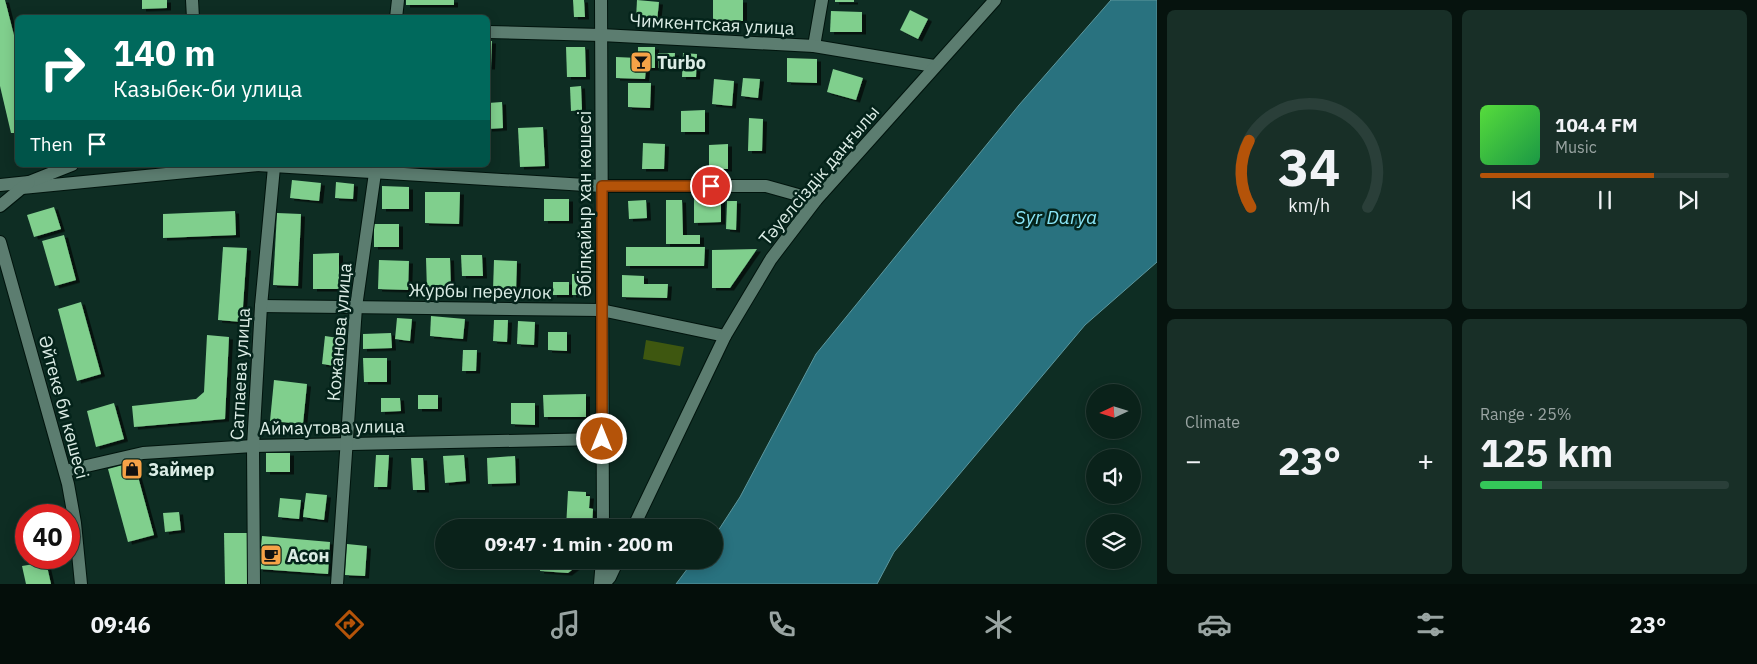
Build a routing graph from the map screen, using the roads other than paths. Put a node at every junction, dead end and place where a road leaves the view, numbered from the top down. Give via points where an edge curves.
1 (192, 0) edge
2 (398, 0) edge
3 (601, 0) edge
4 (822, 0) edge
5 (995, 0) edge
6 (193, 15) edge
7 (396, 15) edge
8 (490, 32) edge
9 (601, 36) junction
10 (814, 46) junction
11 (934, 66) junction
12 (67, 167) edge
13 (235, 167) edge
14 (274, 167) joint
15 (375, 173) junction
16 (0, 185) edge
17 (26, 185) junction
18 (602, 186) junction
19 (816, 200) junction
20 (0, 206) edge
21 (0, 242) edge
22 (261, 306) junction
23 (356, 307) junction
24 (601, 310) junction
25 (725, 336) junction
26 (602, 439) junction
27 (347, 444) junction
28 (253, 446) junction
29 (64, 471) junction
30 (603, 519) edge
31 (637, 519) edge
32 (604, 569) edge
33 (606, 569) edge
34 (613, 569) edge
35 (606, 582) edge
36 (81, 584) edge
37 (254, 584) edge
38 (337, 584) edge

1 - 6 street
2 - 7 street
3 - 9 street, Әбілқайыр хан көшесі
4 - 10 street
5 - 11 street, Тәуелсіздік даңғылы
8 - 9 street, Чимкентская улица
9 - 10 street, Чимкентская улица
9 - 18 street, Әбілқайыр хан көшесі
10 - 11 street, Чимкентская улица
11 - 19 street, Тәуелсіздік даңғылы
12 - 17 street
13 - 17 street
14 - 15 street
14 - 22 street, Сатпаева улица
15 - 18 street
15 - 23 street, Кожанова улица
16 - 17 street
17 - 20 street
18 - 19 street via 766,186
18 - 24 street, Әбілқайыр хан көшесі
19 - 25 street, Тәуелсіздік даңғылы via 771,258
21 - 29 street, Әйтеке би көшесі
22 - 23 street, Журбы переулок
22 - 28 street, Сатпаева улица
23 - 24 street, Журбы переулок
23 - 27 street, Кожанова улица
24 - 25 street, Журбы переулок
24 - 26 street, Әбілқайыр хан көшесі
25 - 31 street, Тәуелсіздік даңғылы
26 - 27 street, Аймаутова улица
26 - 30 street, Әбілқайыр хан көшесі
27 - 28 street, Аймаутова улица
27 - 38 street, Кожанова улица
28 - 29 street, Аймаутова улица via 142,452
28 - 37 street, Сатпаева улица
29 - 36 street, Әйтеке би көшесі via 76,523
32 - 35 street
33 - 35 street
34 - 35 street

